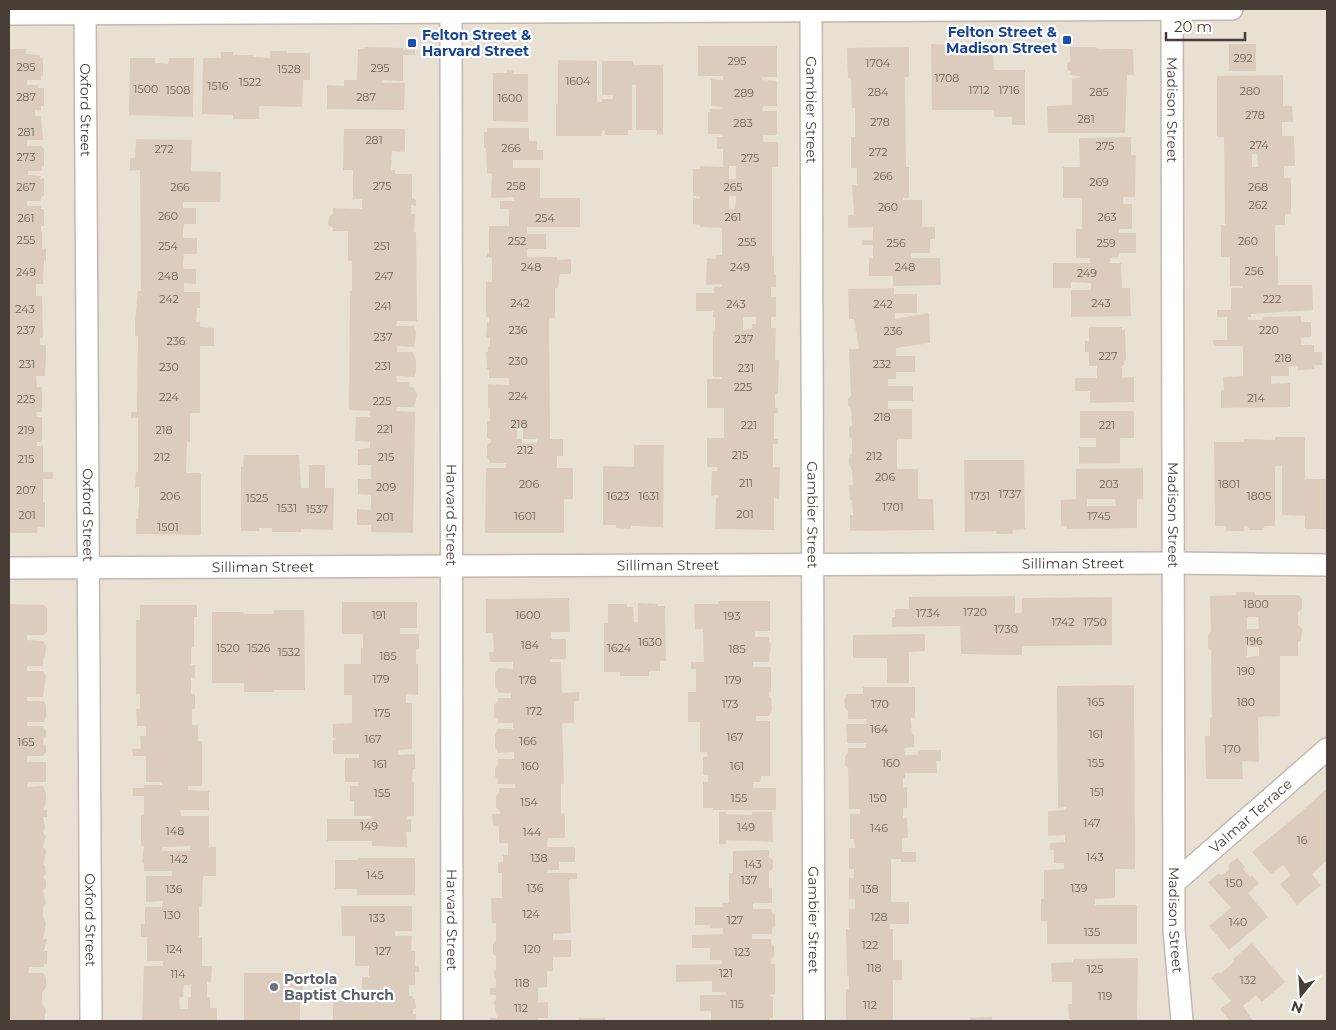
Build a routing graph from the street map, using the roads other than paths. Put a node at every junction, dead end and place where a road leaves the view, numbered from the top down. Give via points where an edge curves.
1 (1172, 9) edge
2 (1232, 9) edge
3 (451, 10) edge
4 (811, 10) edge
5 (85, 11) edge
6 (9, 14) edge
7 (1174, 563) junction
8 (1327, 565) edge
9 (814, 566) junction
10 (451, 567) junction
11 (9, 568) edge
12 (89, 568) junction
13 (1327, 749) edge
14 (1174, 882) junction
15 (92, 1021) edge
16 (452, 1021) edge
17 (814, 1021) edge
18 (1182, 1021) edge

1 - 2 street
1 - 4 street
1 - 7 street, Madison Street
3 - 4 street
3 - 5 street
3 - 10 street, Harvard Street
4 - 9 street, Gambier Street
5 - 6 street
5 - 12 street, Oxford Street
7 - 8 street, Silliman Street
7 - 9 street, Silliman Street
7 - 14 street, Madison Street
9 - 10 street, Silliman Street
9 - 17 street, Gambier Street
10 - 12 street, Silliman Street
10 - 16 street, Harvard Street
11 - 12 street, Silliman Street
12 - 15 street, Oxford Street
13 - 14 street, Valmar Terrace
14 - 18 street, Madison Street via 1174,930

